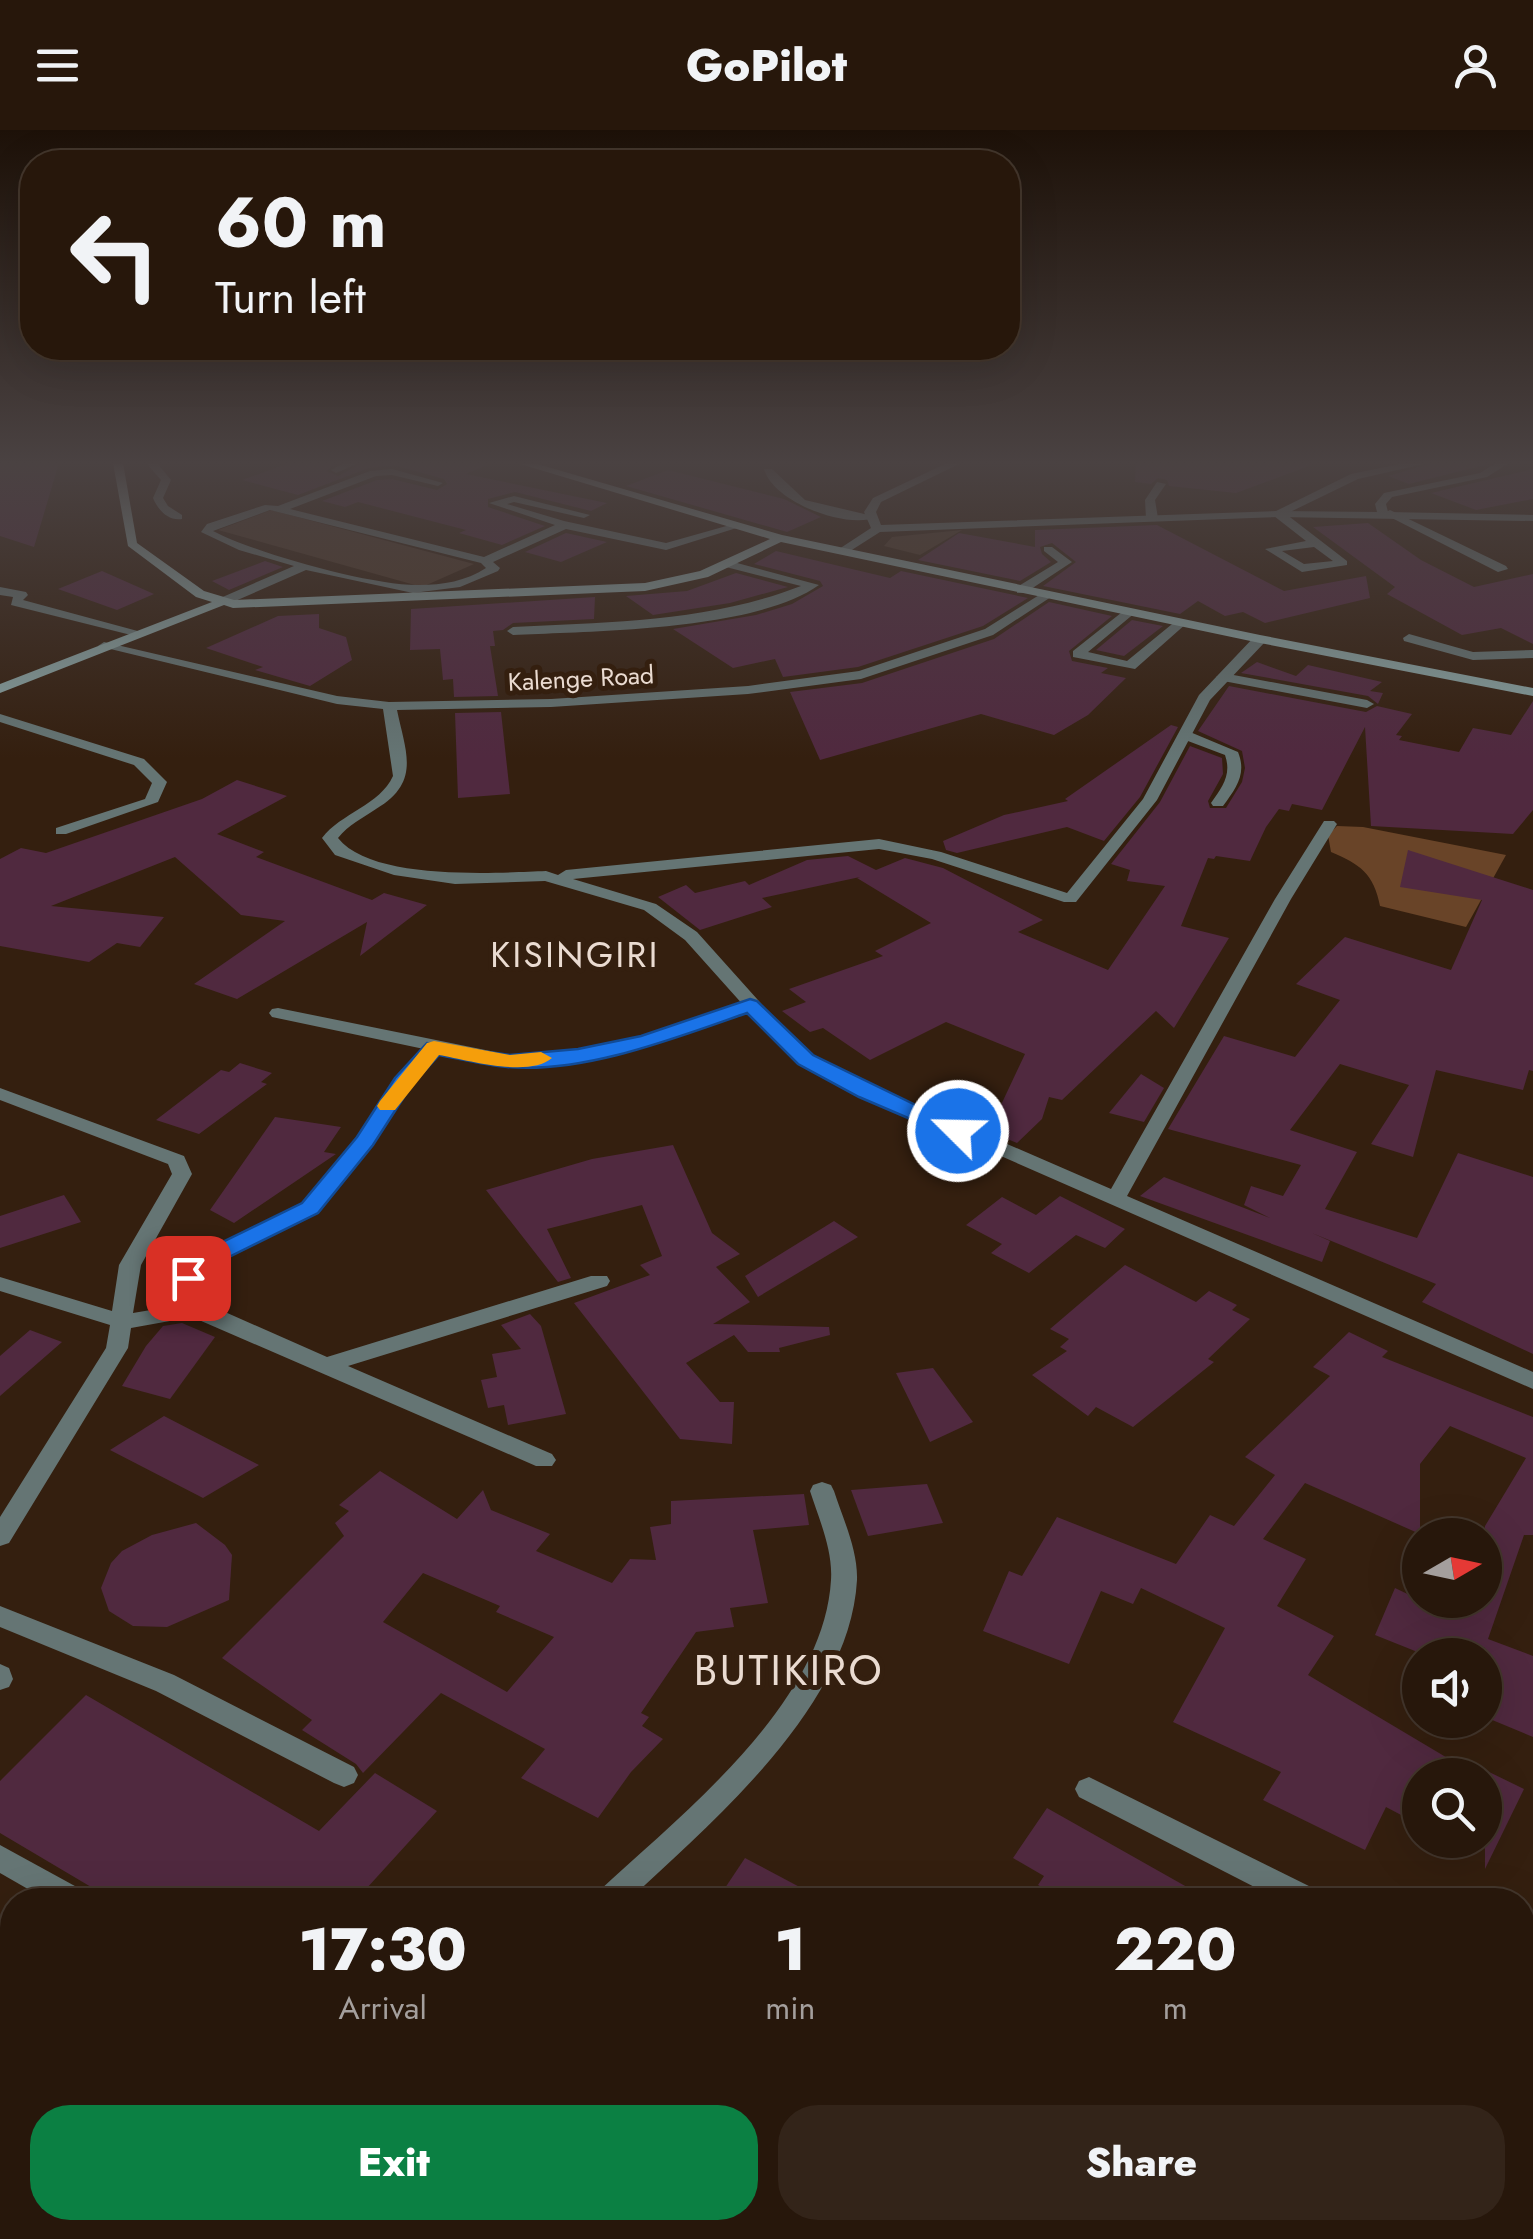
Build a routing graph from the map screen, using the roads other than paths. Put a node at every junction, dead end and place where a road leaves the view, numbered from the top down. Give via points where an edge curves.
1 (156, 561) edge
2 (291, 561) edge
3 (731, 561) edge
4 (891, 561) edge
5 (1065, 561) edge
6 (1291, 561) edge
7 (1341, 561) edge
8 (1486, 561) edge
9 (485, 562) edge
10 (726, 564) junction
11 (304, 566) junction
12 (1502, 569) dead end
13 (1021, 590) junction
14 (0, 591) edge
15 (1048, 595) junction
16 (222, 602) junction
17 (1130, 612) junction
18 (1181, 623) junction
19 (513, 631) dead end
20 (139, 633) junction
21 (1409, 638) dead end
22 (1260, 639) junction
23 (104, 646) junction
24 (1533, 654) edge
25 (1223, 677) junction
26 (0, 688) edge
27 (1533, 692) edge
28 (1367, 704) dead end
29 (390, 706) junction
30 (0, 718) edge
31 (1186, 736) junction
32 (1218, 804) dead end
33 (1329, 824) dead end
34 (61, 831) dead end
35 (546, 876) junction
36 (750, 1005) junction
37 (278, 1012) dead end
38 (434, 1048) junction
39 (0, 1094) edge
40 (1115, 1200) junction
41 (599, 1281) dead end
42 (0, 1284) edge
43 (170, 1298) dead end
44 (123, 1322) junction
45 (325, 1364) junction
46 (1533, 1381) edge
47 (544, 1460) dead end
48 (822, 1491) dead end
49 (0, 1537) edge
50 (0, 1616) edge
51 (344, 1775) dead end
52 (1088, 1789) dead end
53 (0, 1858) edge
54 (53, 1888) edge
55 (622, 1888) edge
56 (1285, 1888) edge

1 - 16 main road
2 - 11 street
3 - 10 main road
4 - 13 main road
5 - 13 street
6 - 7 street via 1302,568
8 - 12 street
9 - 11 street via 494,568 462,583 415,589
10 - 16 main road via 645,587
10 - 19 street via 812,585 697,620
11 - 16 street
13 - 15 main road
14 - 20 street via 22,595 15,602
15 - 17 main road
15 - 29 street, Kalenge Road via 989,632 861,675 811,684 551,703
16 - 20 main road
17 - 18 main road
17 - 18 street via 1078,654 1130,666
18 - 22 main road
20 - 23 main road
21 - 24 street via 1473,656
22 - 25 street
22 - 27 main road
23 - 26 main road
23 - 29 street, Kalenge Road via 295,693
25 - 28 street
25 - 31 street
29 - 35 street via 400,776 392,791 336,828 333,845 423,876
30 - 34 street via 140,762 160,782 151,802
31 - 32 street via 1231,752 1236,777
31 - 35 street via 1150,800 1070,899 879,844
33 - 40 street
35 - 36 street via 623,896 661,914 718,963
36 - 38 street via 578,1056 510,1061
36 - 40 street via 806,1060 834,1076
37 - 38 street
38 - 43 street via 310,1208 206,1259
39 - 44 street via 178,1160 182,1174 130,1265
40 - 46 street
41 - 45 street
42 - 44 street
44 - 45 street via 192,1310
44 - 49 street via 117,1348
45 - 47 street
48 - 55 street via 844,1581 841,1610 815,1673 723,1791
50 - 51 street via 165,1682
52 - 56 street
53 - 54 street

